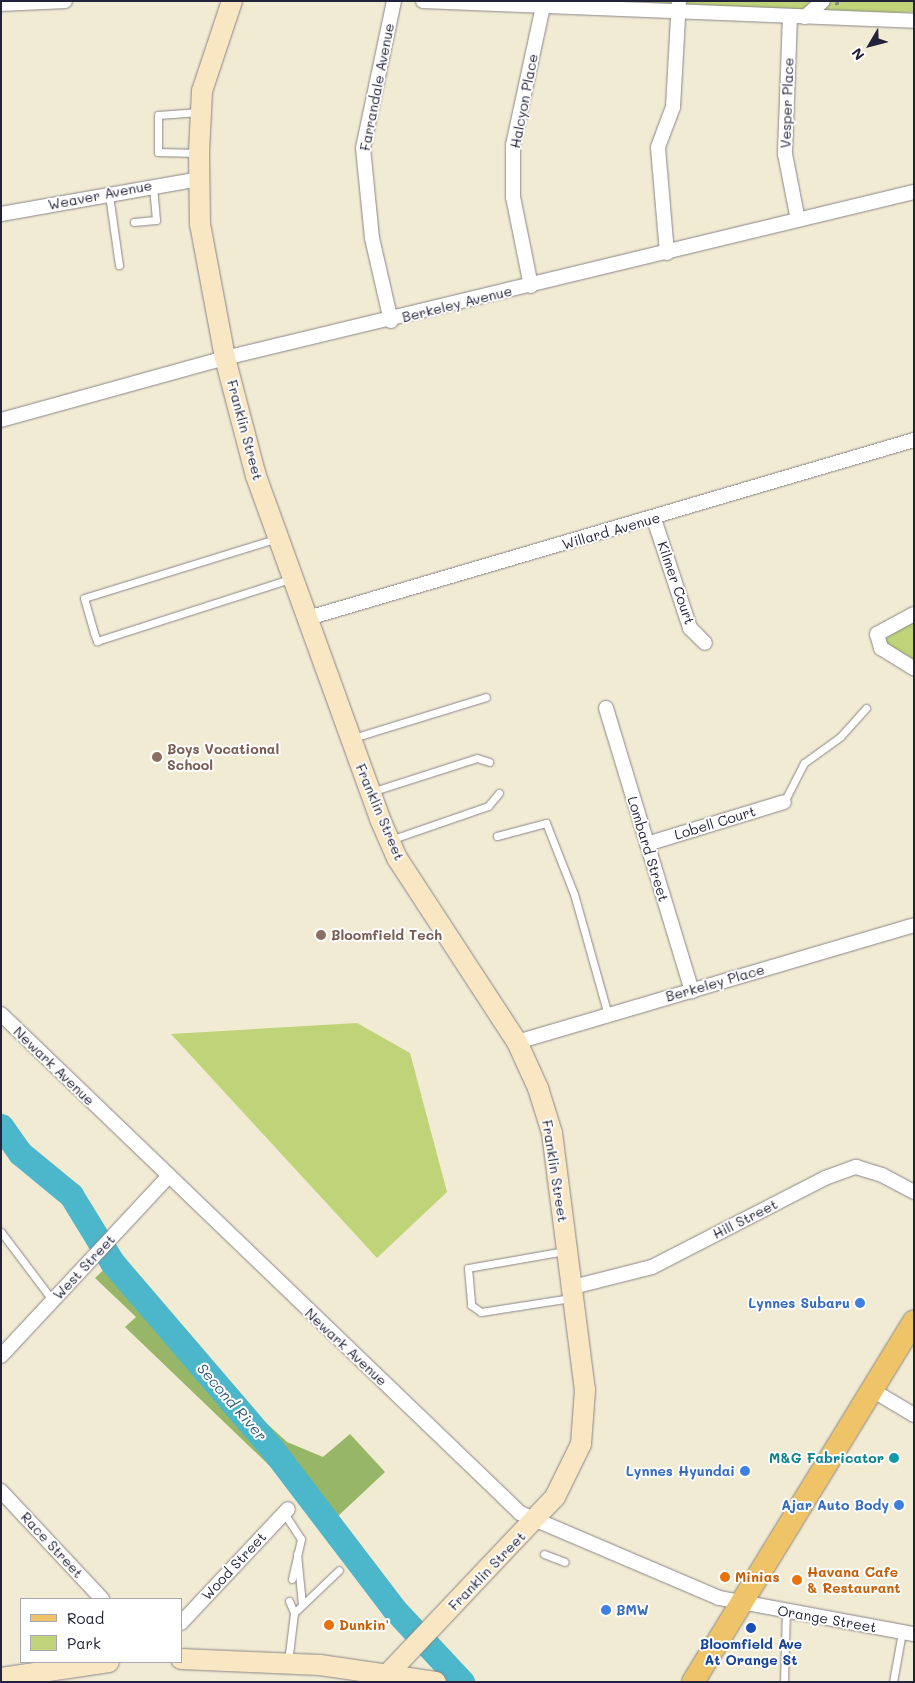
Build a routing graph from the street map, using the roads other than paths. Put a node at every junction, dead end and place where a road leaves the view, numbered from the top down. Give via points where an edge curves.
1 (65, 1) edge
2 (232, 1) edge
3 (394, 1) edge
4 (423, 1) edge
5 (822, 1) edge
6 (1, 4) edge
7 (678, 5) edge
8 (543, 6) junction
9 (790, 16) junction
10 (805, 16) junction
11 (914, 21) edge
12 (201, 112) junction
13 (199, 153) junction
14 (199, 179) junction
15 (153, 185) junction
16 (914, 192) edge
17 (109, 195) junction
18 (1, 214) edge
19 (798, 220) junction
20 (134, 222) dead end
21 (667, 253) junction
22 (119, 265) dead end
23 (531, 286) junction
24 (392, 321) junction
25 (225, 358) junction
26 (1, 420) edge
27 (914, 440) edge
28 (654, 519) junction
29 (278, 537) junction
30 (293, 578) junction
31 (914, 614) edge
32 (308, 618) junction
33 (705, 643) dead end
34 (914, 670) edge
35 (486, 697) dead end
36 (606, 708) dead end
37 (866, 708) dead end
38 (350, 739) junction
39 (489, 762) dead end
40 (370, 792) junction
41 (499, 793) dead end
42 (784, 802) joint
43 (496, 836) dead end
44 (390, 840) junction
45 (647, 844) junction
46 (914, 925) edge
47 (692, 991) junction
48 (1, 1014) edge
49 (608, 1015) junction
50 (517, 1042) junction
51 (168, 1177) junction
52 (914, 1192) edge
53 (1, 1232) edge
54 (568, 1250) junction
55 (573, 1292) junction
56 (53, 1301) junction
57 (914, 1321) edge
58 (1, 1356) edge
59 (872, 1390) junction
60 (914, 1415) edge
61 (1, 1490) edge
62 (286, 1511) joint
63 (536, 1520) junction
64 (297, 1554) junction
65 (544, 1554) dead end
66 (564, 1562) dead end
67 (339, 1570) dead end
68 (292, 1579) dead end
69 (101, 1598) edge
70 (289, 1601) dead end
71 (302, 1604) junction
72 (740, 1604) junction
73 (786, 1612) junction
74 (294, 1613) junction
75 (182, 1622) edge
76 (908, 1633) edge
77 (182, 1658) edge
78 (288, 1662) junction
79 (102, 1663) edge
80 (384, 1677) edge
81 (1, 1678) edge
82 (436, 1682) edge
83 (693, 1682) edge
84 (784, 1682) edge
85 (893, 1682) edge

1 - 6 street
2 - 12 main road, Franklin Street via 202,91
3 - 24 street, Farrandale Avenue via 363,148 372,238
4 - 8 street
5 - 10 street
7 - 8 street
7 - 9 street
7 - 21 street via 673,107 658,147
8 - 23 street, Halcyon Place via 513,145 513,197
9 - 10 street
9 - 19 street, Vesper Place via 785,154
10 - 11 street
12 - 13 main road, Franklin Street
12 - 13 lane via 158,115 158,152
13 - 14 main road, Franklin Street
14 - 15 street, Weaver Avenue
14 - 25 main road, Franklin Street via 200,224
15 - 17 street, Weaver Avenue
15 - 20 lane via 156,220
16 - 19 street, Berkeley Avenue
17 - 18 street, Weaver Avenue
17 - 22 lane
19 - 21 street, Berkeley Avenue
21 - 23 street, Berkeley Avenue
23 - 24 street, Berkeley Avenue
24 - 25 street, Berkeley Avenue
25 - 26 street, Berkeley Avenue
25 - 29 main road, Franklin Street via 256,476
27 - 28 street, Willard Avenue
28 - 32 street, Willard Avenue
28 - 33 street, Kilmer Court via 690,628
29 - 30 main road, Franklin Street
29 - 30 lane via 84,598 97,641
30 - 32 main road, Franklin Street
31 - 34 street via 877,634 881,648
32 - 38 main road, Franklin Street
35 - 38 lane
36 - 45 street, Lombard Street
37 - 42 lane via 840,737 804,764
38 - 40 main road, Franklin Street
39 - 40 lane via 477,758
40 - 44 main road, Franklin Street
41 - 44 lane via 488,806
42 - 45 street, Lobell Court
43 - 49 lane via 546,823 574,894
44 - 50 main road, Franklin Street
45 - 47 street, Lombard Street
46 - 47 street, Berkeley Place
47 - 49 street, Berkeley Place
48 - 51 street, Newark Avenue
49 - 50 street, Berkeley Place
50 - 54 main road, Franklin Street via 552,1133
51 - 56 street, West Street
51 - 63 street, Newark Avenue via 503,1498
52 - 55 street, Hill Street via 882,1174 856,1167 825,1178 652,1268
53 - 56 lane
54 - 55 main road, Franklin Street
54 - 55 lane via 468,1268 471,1305 481,1312
55 - 63 main road, Franklin Street via 585,1390 584,1431 563,1485
56 - 58 street, West Street
57 - 59 main road
59 - 60 street
59 - 72 main road
61 - 69 street, Race Street
62 - 64 lane via 300,1535
62 - 75 street, Wood Street
63 - 72 street, Newark Avenue
63 - 80 main road, Franklin Street
64 - 68 lane
64 - 71 lane
65 - 66 lane
67 - 71 lane
70 - 74 lane
71 - 74 lane
72 - 73 street, Orange Street
72 - 83 main road
73 - 76 street, Orange Street
73 - 84 lane
74 - 78 lane
76 - 85 lane
77 - 78 main road
78 - 80 main road
79 - 81 main road
80 - 82 main road

